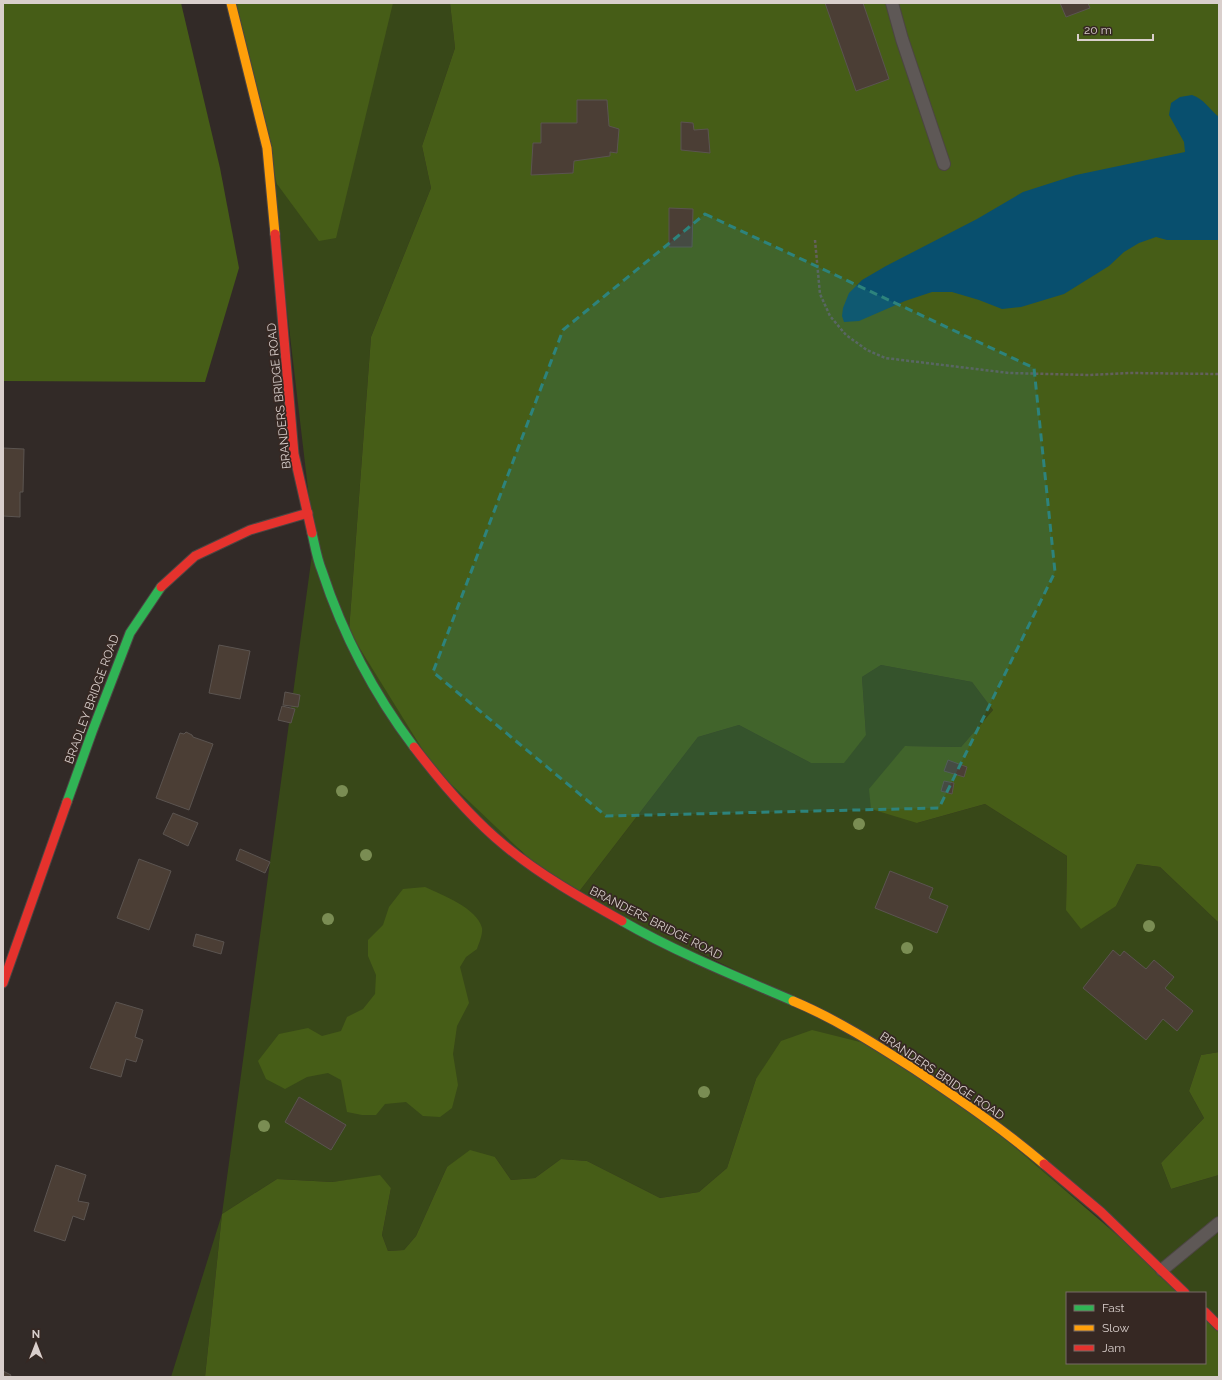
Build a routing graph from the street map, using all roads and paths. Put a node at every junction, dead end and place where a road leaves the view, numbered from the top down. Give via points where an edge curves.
1 (231, 3) edge
2 (892, 3) edge
3 (944, 164) dead end
4 (815, 240) dead end
5 (1219, 374) edge
6 (308, 513) junction
7 (3, 983) edge
8 (1219, 1223) edge
9 (1162, 1270) junction
10 (1184, 1292) edge
11 (1206, 1313) edge
12 (1219, 1326) edge

1 - 6 street, BRANDERS BRIDGE ROAD via 267,148 294,454
2 - 3 lane
4 - 5 path via 820,294 830,316 846,335 867,350 885,358 1009,373
6 - 7 street, BRADLEY BRIDGE ROAD via 250,530 195,556 158,589 130,633
6 - 9 street, BRANDERS BRIDGE ROAD via 321,570 338,616 364,671 400,728 429,766 478,821 504,845 579,897 646,935 817,1011 886,1051 955,1096 1030,1152 1101,1212
8 - 9 lane
9 - 10 street, BRANDERS BRIDGE ROAD
11 - 12 street

